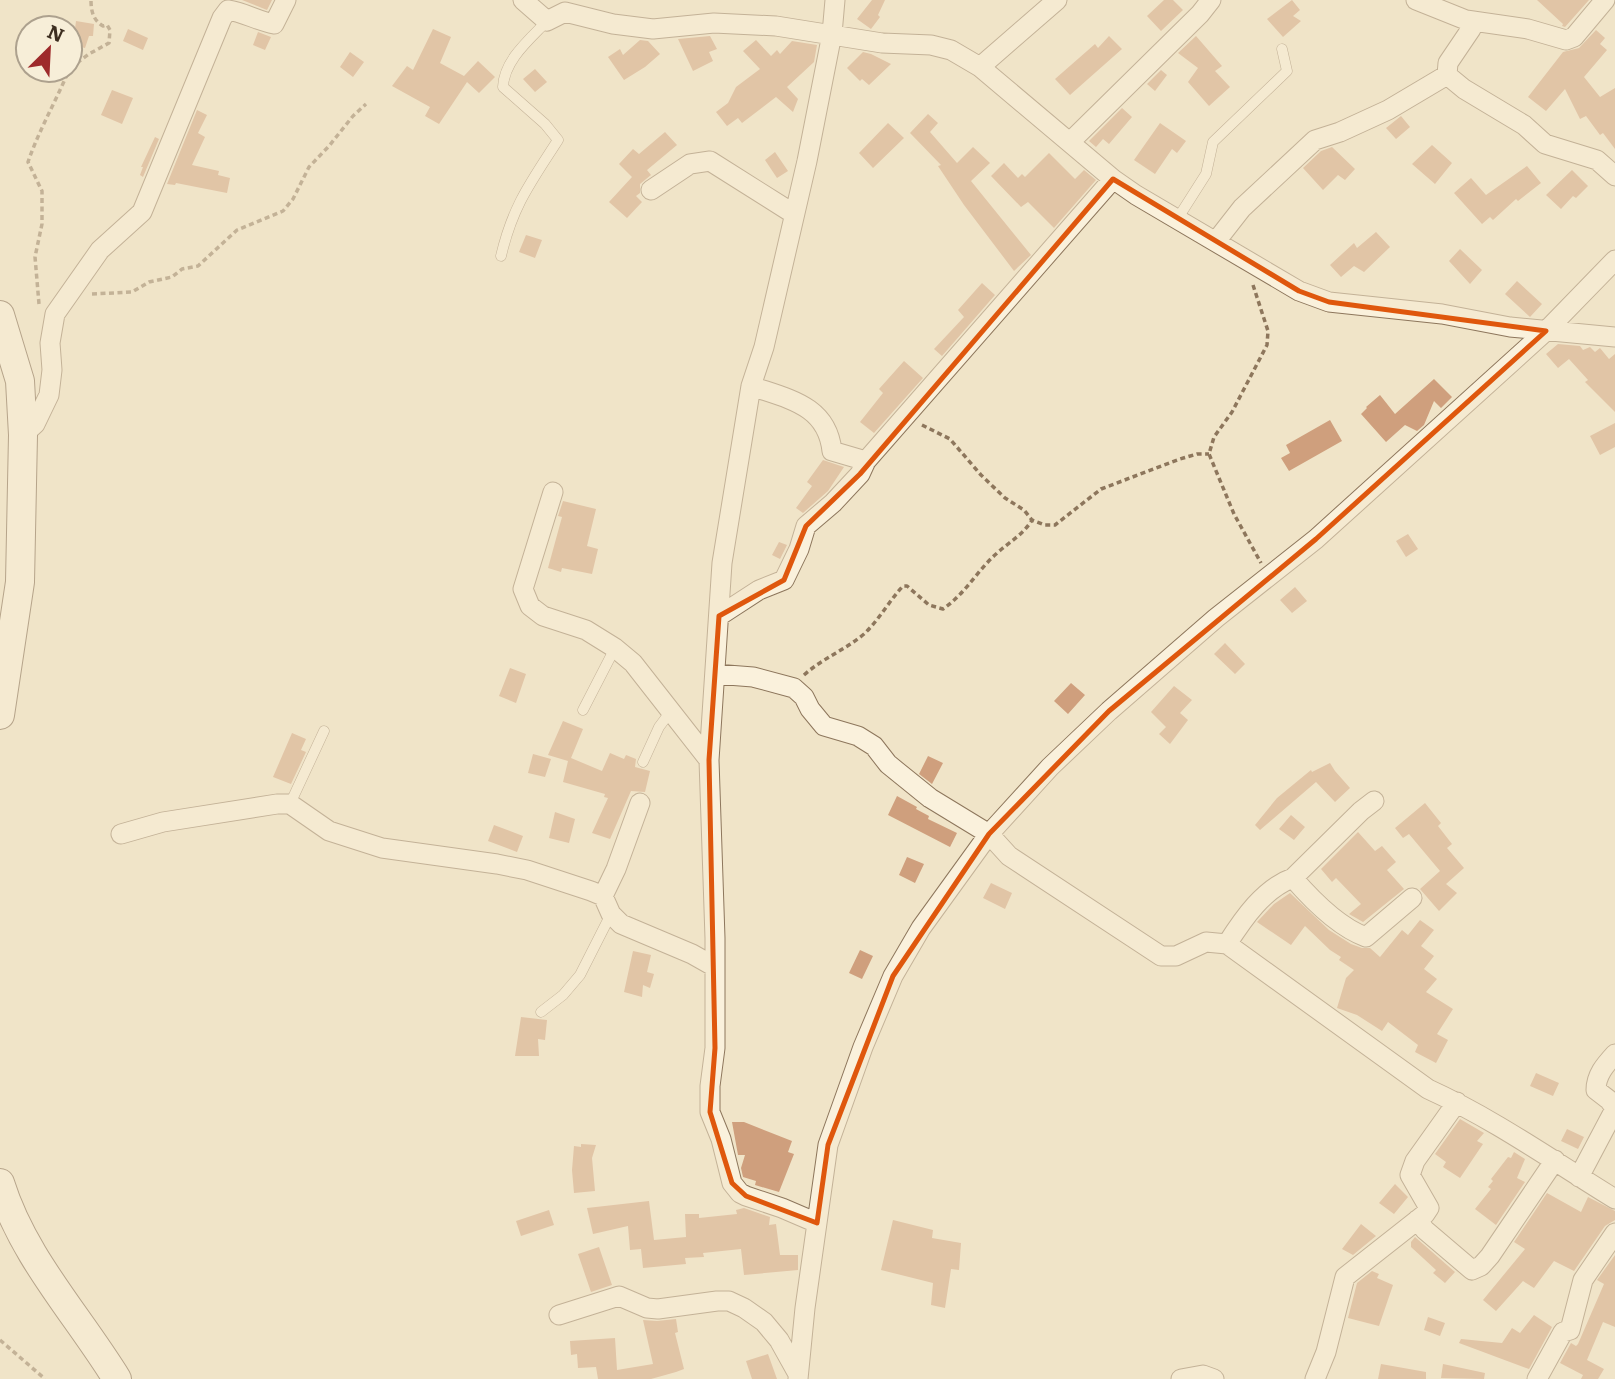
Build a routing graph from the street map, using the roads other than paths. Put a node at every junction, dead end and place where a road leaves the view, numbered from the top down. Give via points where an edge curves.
1 (286, 0) edge
2 (523, 0) edge
3 (835, 0) edge
4 (1057, 0) edge
5 (1211, 0) edge
6 (1416, 0) edge
7 (1605, 0) edge
8 (1466, 20) junction
9 (547, 21) junction
10 (832, 34) junction
11 (1282, 49) dead end
12 (980, 67) junction
13 (1447, 75) junction
14 (1070, 142) junction
15 (1615, 176) edge
16 (1112, 178) junction
17 (651, 190) dead end
18 (794, 214) junction
19 (1178, 218) junction
20 (1217, 240) junction
21 (501, 256) dead end
22 (1615, 260) edge
23 (0, 315) edge
24 (1546, 331) junction
25 (1615, 337) edge
26 (751, 386) junction
27 (23, 435) junction
28 (866, 461) junction
29 (553, 492) dead end
30 (719, 616) junction
31 (615, 648) junction
32 (715, 674) junction
33 (583, 710) dead end
34 (671, 711) junction
35 (0, 715) edge
36 (324, 730) dead end
37 (709, 760) junction
38 (643, 762) dead end
39 (1374, 801) dead end
40 (640, 803) dead end
41 (290, 804) junction
42 (121, 834) dead end
43 (989, 834) junction
44 (1293, 878) junction
45 (1412, 898) dead end
46 (607, 905) junction
47 (1227, 944) junction
48 (715, 967) junction
49 (541, 1012) dead end
50 (1615, 1054) edge
51 (1457, 1102) junction
52 (1615, 1108) edge
53 (1555, 1160) junction
54 (1579, 1177) junction
55 (0, 1183) edge
56 (1615, 1199) edge
57 (1417, 1220) junction
58 (817, 1223) junction
59 (1615, 1233) edge
60 (559, 1315) dead end
61 (798, 1376) edge
62 (117, 1379) edge
63 (1181, 1379) edge
64 (1213, 1379) edge
65 (1315, 1379) edge
66 (1537, 1379) edge

1 - 27 street via 274,24 228,10 142,212 100,250 55,313 49,395 35,424
2 - 9 street
3 - 10 street
4 - 12 street
5 - 14 street
6 - 8 street
7 - 8 street via 1574,37 1566,40
8 - 13 street via 1471,29 1448,63
9 - 10 street via 565,12 653,29 715,23
9 - 21 lane via 503,74 503,87 558,140 522,194
10 - 12 street via 931,45
10 - 18 street
11 - 19 lane via 1287,71 1213,142 1206,174
12 - 14 street
13 - 15 street via 1545,144 1597,160
13 - 20 street via 1388,110 1315,140 1242,208
14 - 16 street
16 - 19 street
16 - 28 street
17 - 18 street via 690,164 710,161
18 - 26 street
19 - 20 street
20 - 24 street via 1299,291 1329,302
22 - 24 street
23 - 27 street via 20,381
24 - 25 street
24 - 43 street via 1316,539 1109,711
26 - 28 street via 799,403 821,420 832,451
26 - 30 street via 722,563
27 - 35 street via 20,582
28 - 30 street via 860,474 806,526 784,580
29 - 31 street via 523,589 530,606 543,616 586,630
30 - 32 street
31 - 33 lane
31 - 34 street
32 - 37 street
32 - 43 street via 753,677 794,688 824,726 874,746 888,764 930,798
34 - 37 street
34 - 38 lane
36 - 41 lane
37 - 48 street
39 - 44 street
40 - 46 street
41 - 42 street via 163,822
41 - 46 street via 329,831 382,848 540,874
43 - 47 street via 1009,856 1161,957 1176,956 1206,942
43 - 58 street via 921,928 893,976 828,1145
44 - 45 street via 1353,933 1366,937
44 - 47 street via 1281,882 1247,914
46 - 48 street via 621,924
46 - 49 lane via 580,975
47 - 51 street via 1428,1089
48 - 58 street via 710,1112 732,1183 746,1196
50 - 52 street via 1602,1068 1596,1090
51 - 53 street
51 - 57 street via 1412,1168 1410,1175 1429,1208
52 - 54 street
53 - 54 street
53 - 57 street via 1490,1256 1472,1270
54 - 56 street
55 - 62 street via 19,1233
57 - 65 street via 1345,1277
58 - 61 street
59 - 66 street via 1583,1280 1570,1330 1563,1332
60 - 61 street via 619,1296 658,1309 729,1301 764,1322
63 - 64 street

